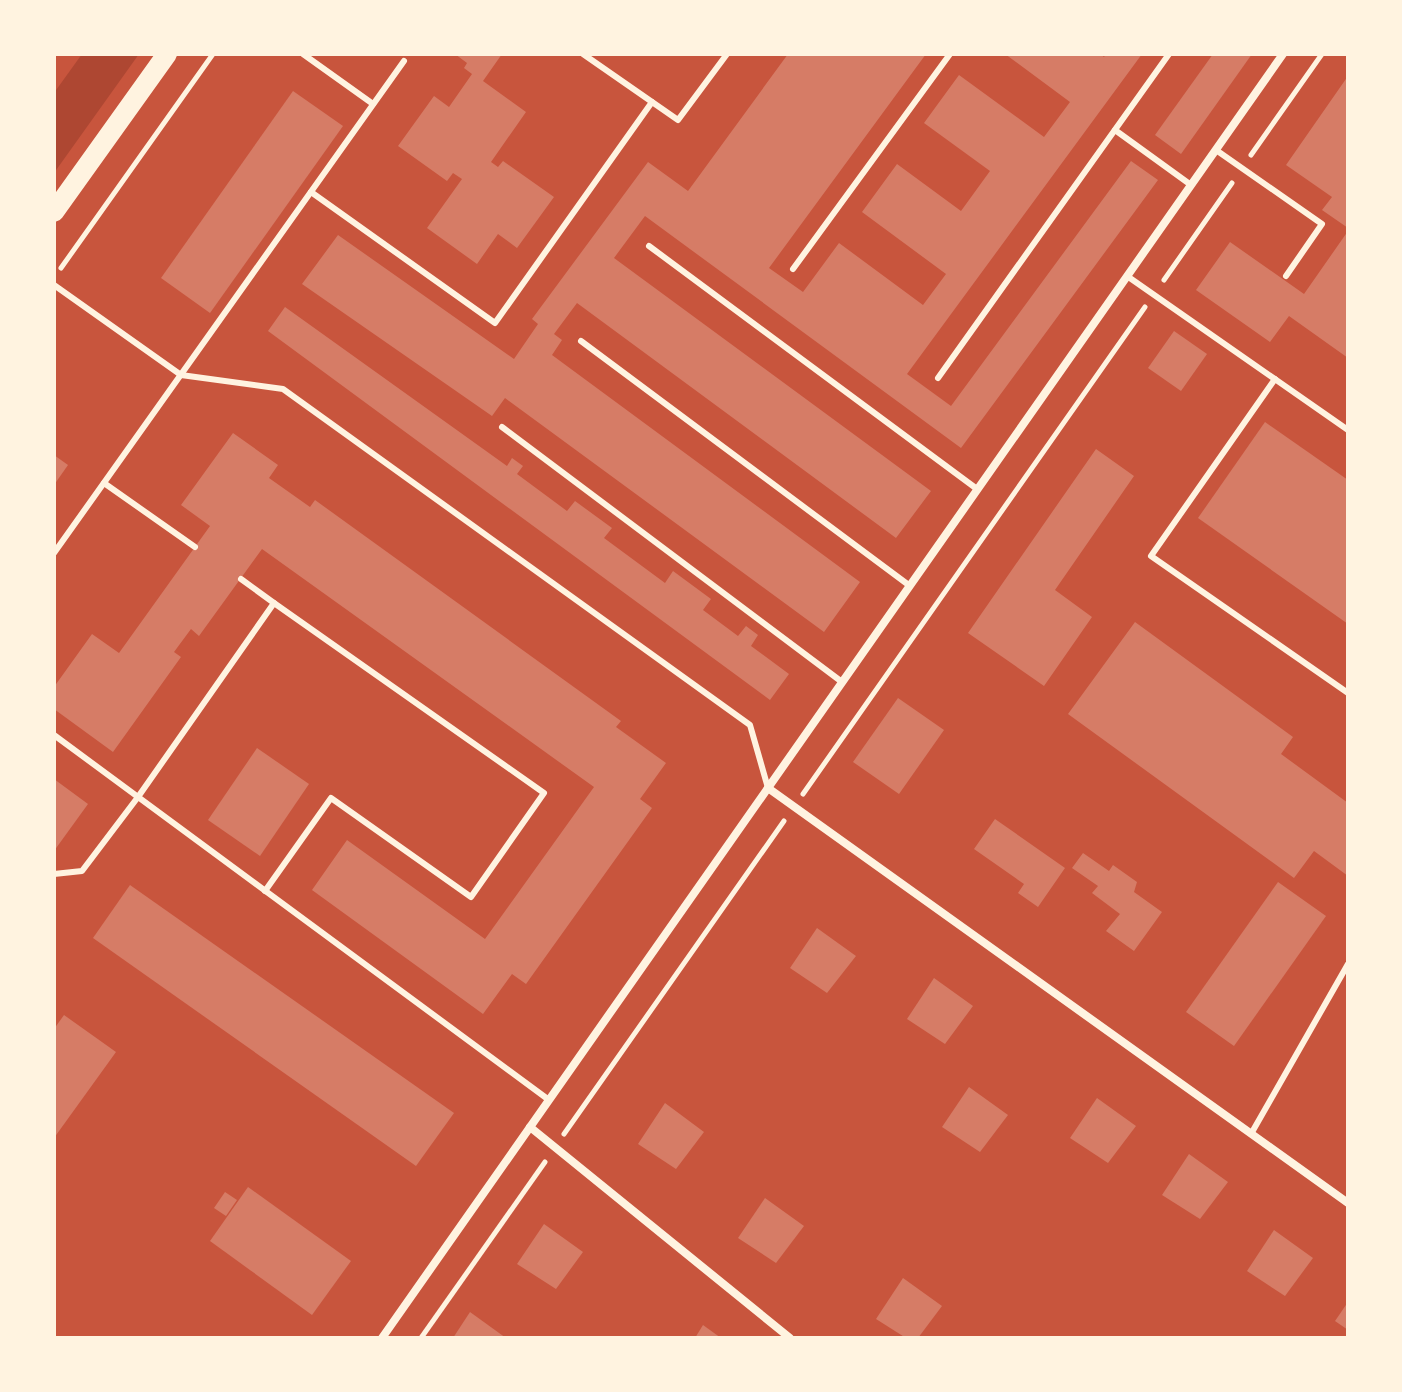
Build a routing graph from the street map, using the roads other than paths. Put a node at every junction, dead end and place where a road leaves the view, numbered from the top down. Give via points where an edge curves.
1 (167, 54) edge
2 (303, 54) edge
3 (583, 54) edge
4 (727, 54) edge
5 (950, 54) edge
6 (1169, 54) edge
7 (1283, 54) edge
8 (404, 61) dead end
9 (652, 102) junction
10 (373, 104) junction
11 (1115, 130) junction
12 (1216, 150) junction
13 (1191, 185) junction
14 (311, 192) junction
15 (54, 212) edge
16 (649, 246) dead end
17 (793, 269) dead end
18 (1127, 276) junction
19 (1286, 276) dead end
20 (54, 285) edge
21 (581, 341) dead end
22 (181, 375) junction
23 (938, 378) dead end
24 (1275, 379) junction
25 (502, 427) dead end
26 (1348, 430) edge
27 (104, 483) junction
28 (977, 489) junction
29 (195, 547) dead end
30 (54, 553) edge
31 (241, 579) dead end
32 (910, 586) junction
33 (274, 603) junction
34 (842, 682) junction
35 (1348, 693) edge
36 (54, 735) edge
37 (768, 788) junction
38 (138, 797) junction
39 (54, 874) edge
40 (265, 891) junction
41 (1348, 964) edge
42 (549, 1100) junction
43 (530, 1127) junction
44 (1251, 1134) junction
45 (1348, 1203) edge
46 (382, 1338) edge
47 (790, 1338) edge

1 - 15 main road
2 - 10 lane
3 - 9 lane
4 - 9 lane via 678,120
5 - 17 lane
6 - 11 lane
7 - 12 street
8 - 10 lane
9 - 14 lane via 495,323
10 - 14 lane
11 - 13 lane
11 - 23 lane
12 - 13 street
12 - 19 lane via 1322,224
13 - 18 street
14 - 22 lane
16 - 28 lane
18 - 24 lane
18 - 28 street
20 - 22 lane
21 - 32 lane
22 - 27 lane
22 - 37 lane via 283,389 750,725
24 - 26 lane
24 - 35 lane via 1151,556
25 - 34 lane
27 - 29 lane
27 - 30 lane
28 - 32 street
31 - 33 lane
32 - 34 street
33 - 38 lane
33 - 40 lane via 544,793 471,897 331,798
34 - 37 street
36 - 38 lane
37 - 42 street
37 - 44 street
38 - 39 lane via 82,871
38 - 40 lane
40 - 42 lane
41 - 44 lane
42 - 43 street
43 - 46 street
43 - 47 street
44 - 45 street

